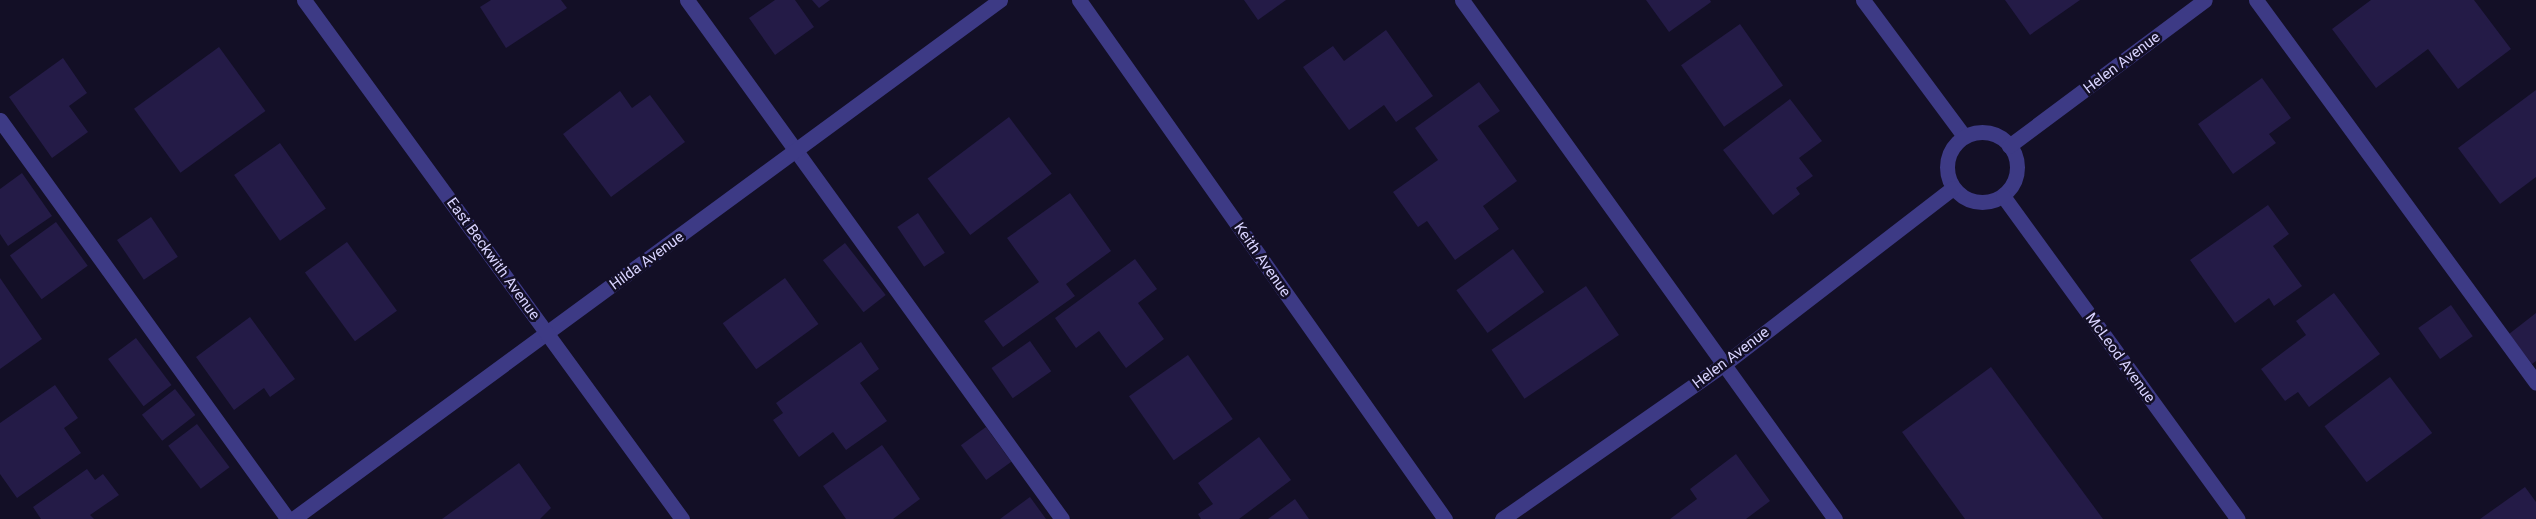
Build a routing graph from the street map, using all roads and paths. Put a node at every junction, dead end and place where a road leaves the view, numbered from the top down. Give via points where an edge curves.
1 (304, 0) edge
2 (687, 0) edge
3 (1000, 0) edge
4 (1079, 0) edge
5 (1462, 0) edge
6 (1863, 0) edge
7 (2205, 0) edge
8 (2256, 0) edge
9 (0, 120) edge
10 (1964, 136) junction
11 (2010, 146) junction
12 (798, 151) junction
13 (1953, 188) junction
14 (2003, 196) junction
15 (547, 333) junction
16 (1723, 365) junction
17 (2536, 382) edge
18 (291, 519) edge
19 (682, 519) edge
20 (1062, 519) edge
21 (1445, 519) edge
22 (1502, 519) edge
23 (1835, 519) edge
24 (2238, 519) edge

1 - 15 street, East Beckwith Avenue
2 - 12 street
3 - 12 street, Hilda Avenue
4 - 21 street, Keith Avenue
5 - 16 street
6 - 10 street
7 - 11 street, Helen Avenue
8 - 17 street
9 - 18 street
10 - 11 street via 1985,132
10 - 13 street via 1946,164
11 - 14 street via 2016,176
12 - 15 street, Hilda Avenue
12 - 20 street
13 - 14 street via 1979,203
13 - 16 street, Helen Avenue
14 - 24 street, McLeod Avenue
15 - 18 street, Hilda Avenue
15 - 19 street, East Beckwith Avenue
16 - 22 street, Helen Avenue
16 - 23 street

